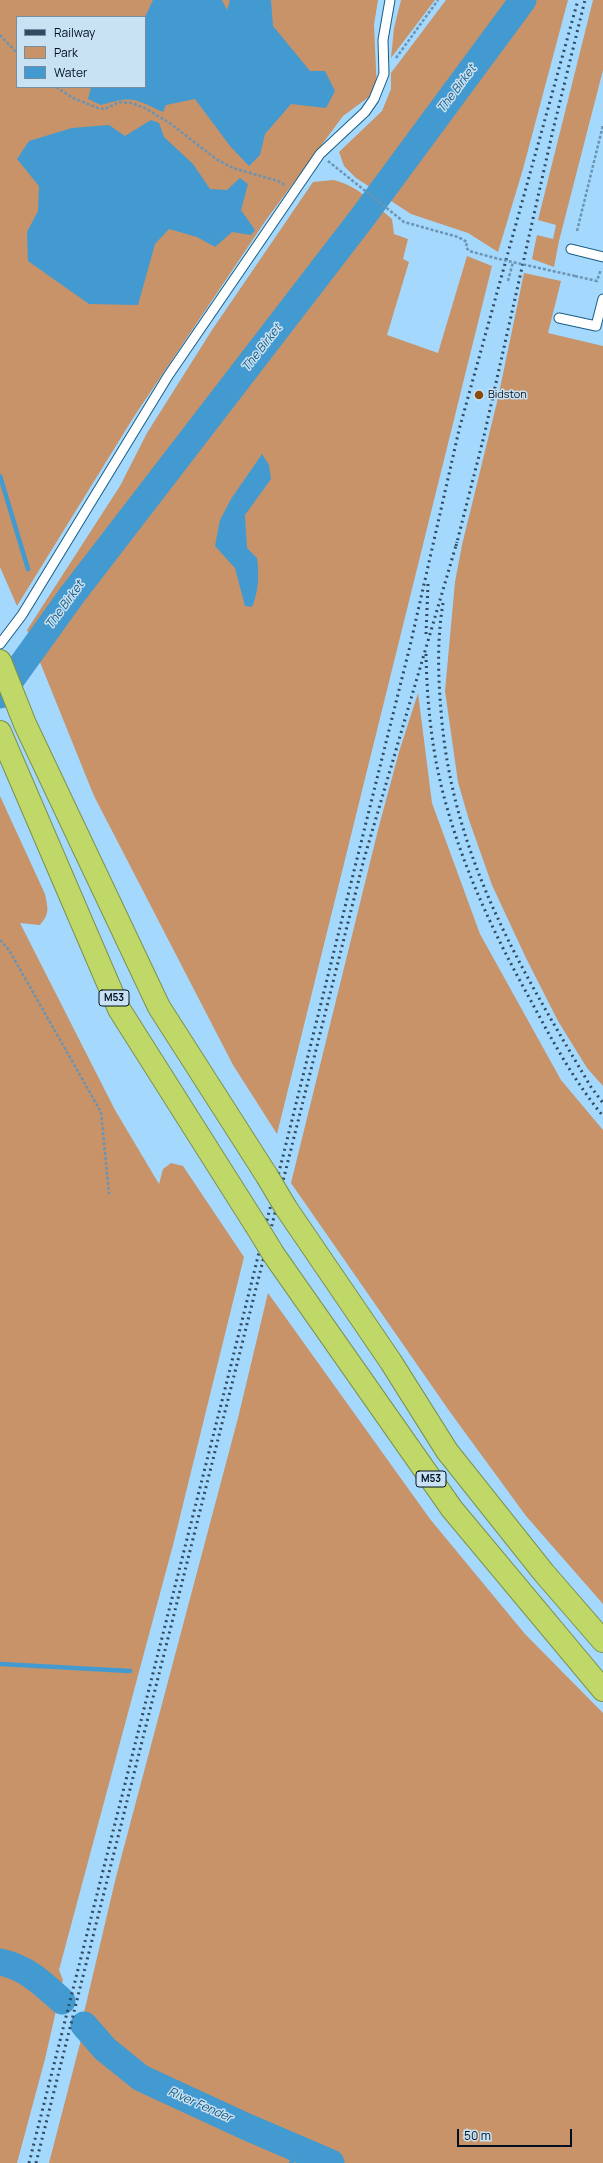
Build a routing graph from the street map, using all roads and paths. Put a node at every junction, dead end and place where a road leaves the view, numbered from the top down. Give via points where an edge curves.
1 (390, 0) edge
2 (438, 0) edge
3 (0, 35) edge
4 (16, 52) edge
5 (384, 74) junction
6 (58, 88) edge
7 (603, 125) edge
8 (320, 154) junction
9 (294, 191) junction
10 (577, 231) dead end
11 (571, 249) dead end
12 (603, 257) edge
13 (513, 262) junction
14 (603, 263) edge
15 (508, 281) dead end
16 (603, 299) edge
17 (559, 318) dead end
18 (0, 644) edge
19 (0, 661) edge
20 (0, 732) edge
21 (0, 940) edge
22 (109, 1194) dead end
23 (603, 1641) edge
24 (603, 1690) edge

1 - 5 lane via 383,40
2 - 5 path
3 - 4 path
5 - 8 lane via 374,99 365,112
6 - 9 path via 73,98 98,108 105,109 119,102 146,108 177,128 216,159 233,168 278,181
7 - 10 path
8 - 9 lane
8 - 13 path, bridge via 404,222 458,237 467,242 466,247 469,251
9 - 18 lane via 168,376 22,615
11 - 12 lane
13 - 14 path, bridge via 597,281
13 - 15 path
16 - 17 lane via 596,326
19 - 23 highway, M53, bridge via 26,724 158,1007 286,1208 392,1362 447,1450 544,1573
20 - 24 highway, M53, bridge via 119,1009 274,1255 452,1508
21 - 22 path via 9,950 101,1112

